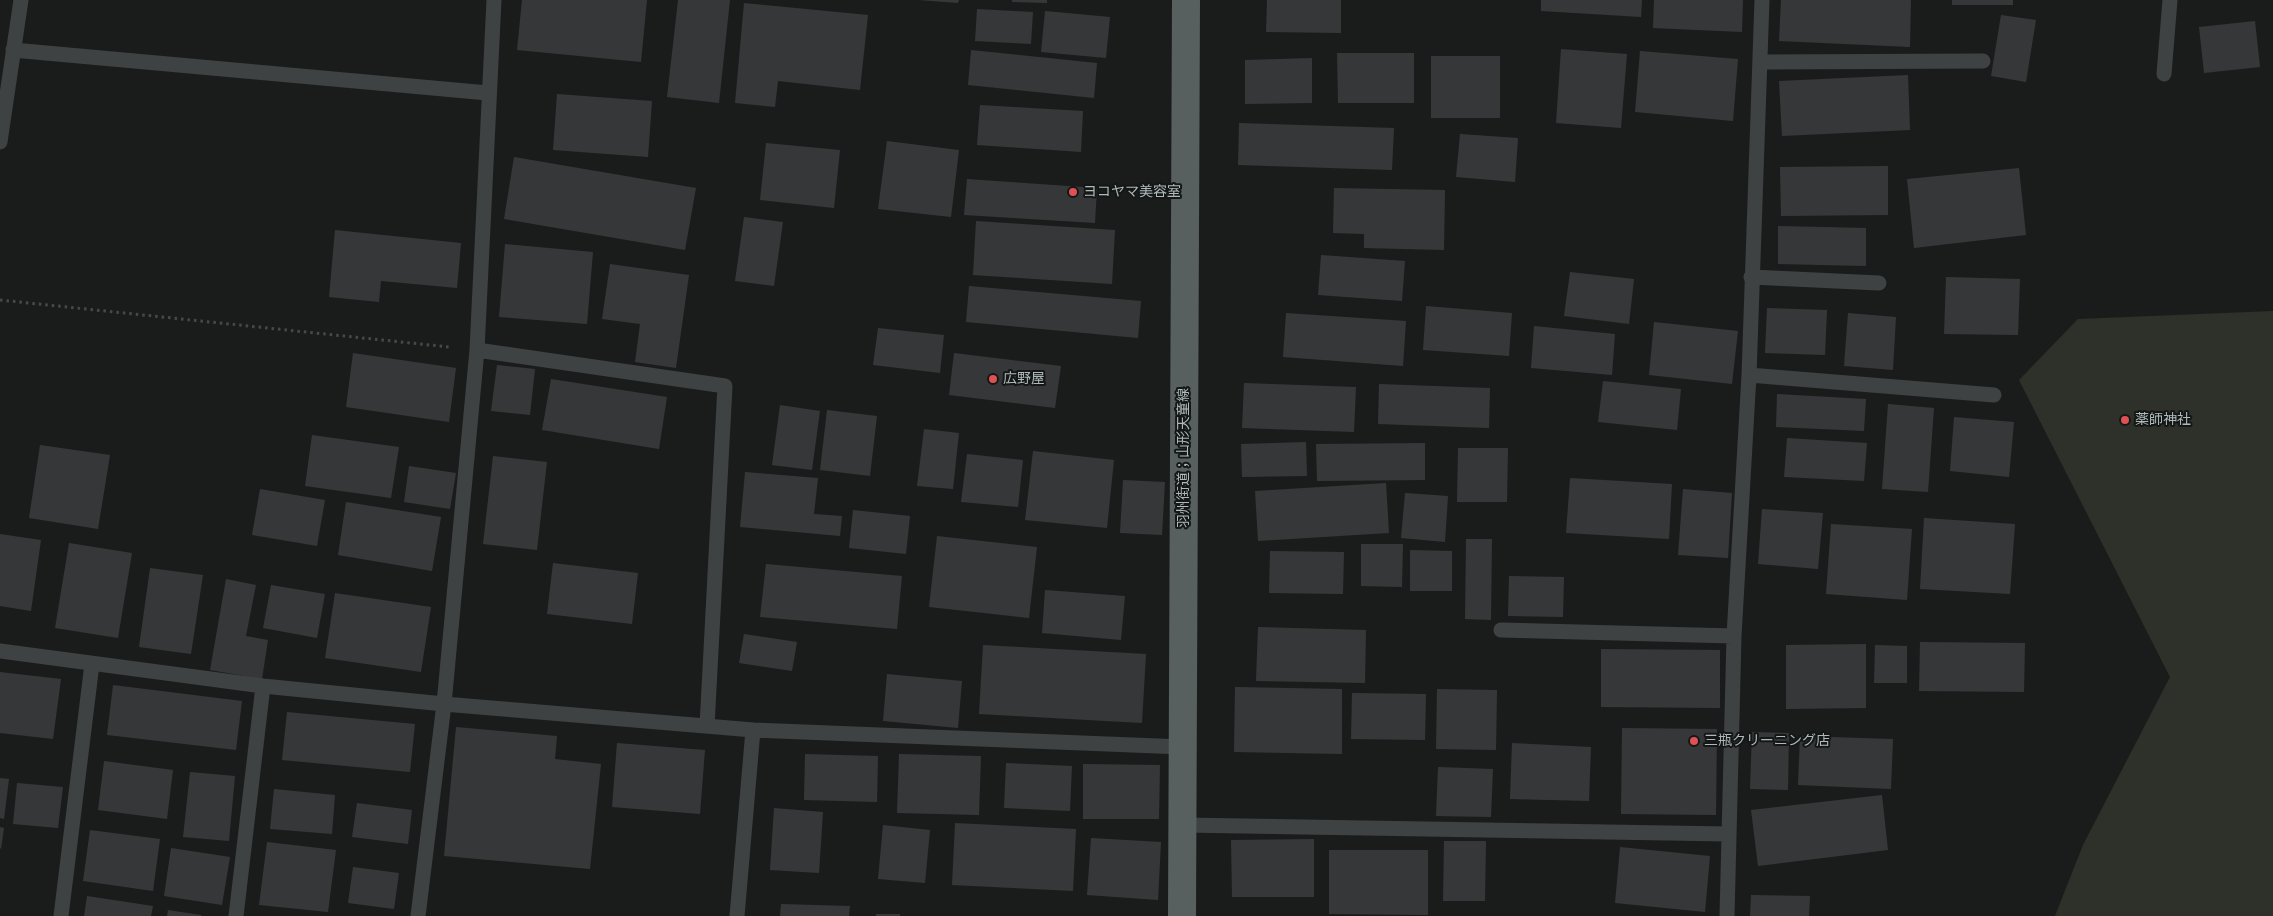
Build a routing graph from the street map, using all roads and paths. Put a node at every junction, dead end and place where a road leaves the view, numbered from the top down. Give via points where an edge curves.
1 (21, 0) edge
2 (494, 0) edge
3 (1186, 0) edge
4 (1762, 0) edge
5 (2170, 0) edge
6 (13, 50) junction
7 (1983, 61) dead end
8 (1761, 62) junction
9 (2164, 74) dead end
10 (488, 93) junction
11 (0, 142) edge
12 (1751, 277) junction
13 (1879, 282) dead end
14 (0, 300) edge
15 (477, 350) junction
16 (1749, 375) junction
17 (1994, 395) dead end
18 (1501, 630) dead end
19 (1734, 636) junction
20 (0, 651) edge
21 (92, 664) junction
22 (262, 686) junction
23 (444, 704) junction
24 (707, 726) junction
25 (753, 730) junction
26 (1183, 747) junction
27 (1183, 825) junction
28 (1728, 834) junction
29 (61, 916) edge
30 (236, 916) edge
31 (418, 916) edge
32 (737, 916) edge
33 (1182, 916) edge
34 (1727, 916) edge

1 - 6 lane
2 - 10 lane
3 - 26 main road, 羽州街道；山形天童線
4 - 8 lane
5 - 9 lane
6 - 10 lane
6 - 11 lane
7 - 8 lane
8 - 12 lane
10 - 15 lane
12 - 13 lane
12 - 16 lane
14 - 15 path
15 - 23 lane
15 - 24 lane via 725,386
16 - 17 lane
16 - 19 lane
18 - 19 lane
19 - 28 lane
20 - 21 lane
21 - 22 lane
21 - 29 lane
22 - 23 lane
22 - 30 lane
23 - 24 lane
23 - 31 lane
24 - 25 lane
25 - 26 lane
25 - 32 lane
26 - 27 main road, 羽州街道；山形天童線
27 - 28 lane
27 - 33 main road, 羽州街道；山形天童線
28 - 34 lane

